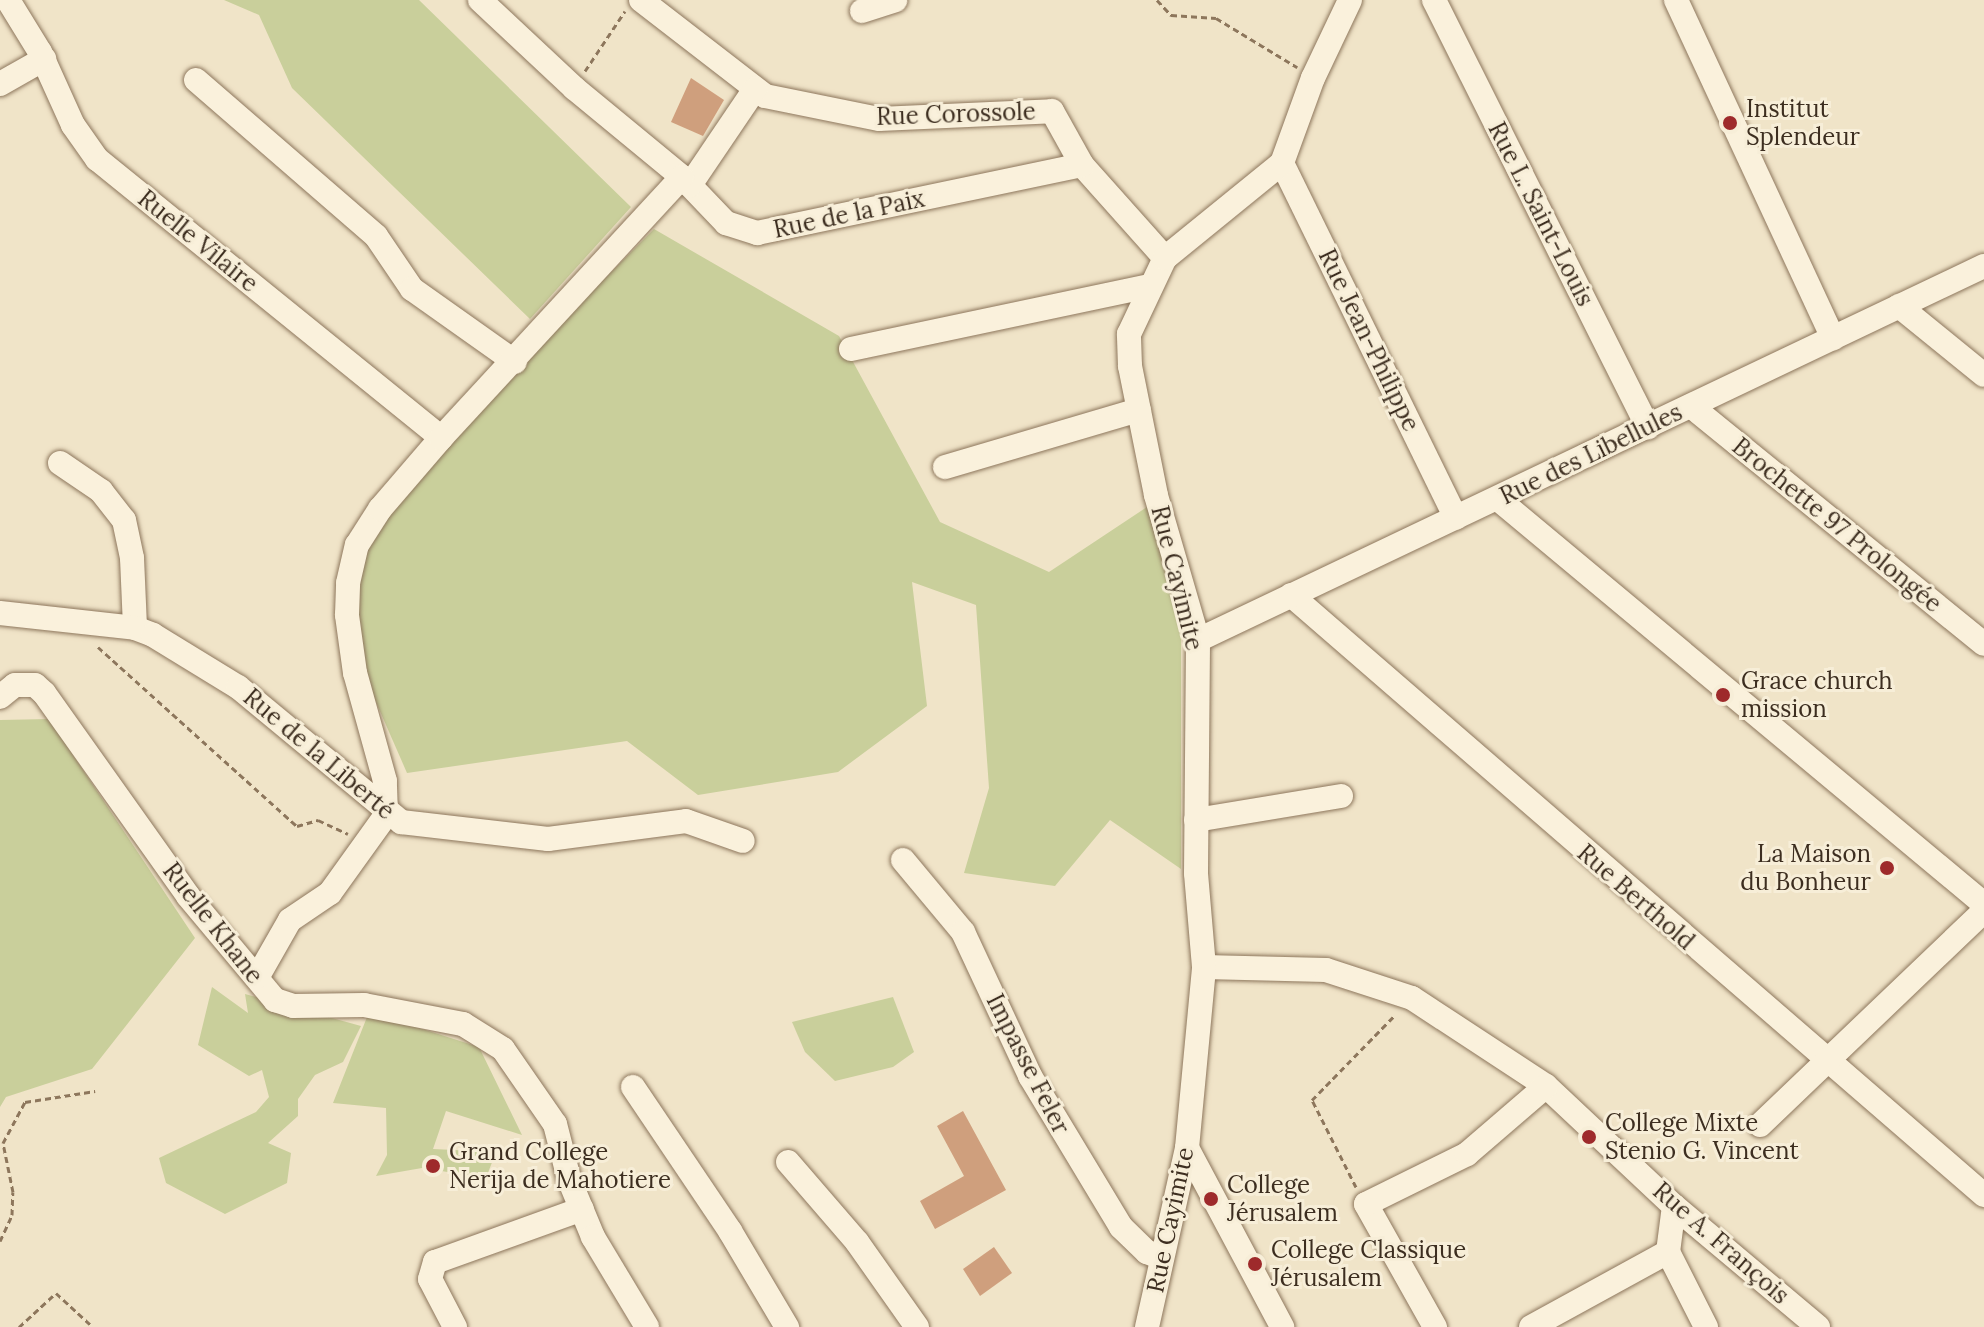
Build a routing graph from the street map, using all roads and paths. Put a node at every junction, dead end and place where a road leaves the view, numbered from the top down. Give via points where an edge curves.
1 (8, 0) edge
2 (480, 0) edge
3 (634, 0) edge
4 (641, 0) edge
5 (895, 0) edge
6 (1157, 0) edge
7 (1350, 0) edge
8 (1434, 0) edge
9 (1676, 0) edge
10 (862, 11) dead end
11 (44, 59) junction
12 (1313, 78) junction
13 (196, 80) dead end
14 (0, 84) edge
15 (574, 88) junction
16 (755, 89) junction
17 (1282, 163) junction
18 (1082, 165) junction
19 (686, 181) junction
20 (1165, 258) junction
21 (1984, 266) edge
22 (1149, 286) junction
23 (1899, 306) junction
24 (1833, 338) junction
25 (851, 349) dead end
26 (515, 362) junction
27 (1984, 375) edge
28 (1691, 406) junction
29 (1139, 410) junction
30 (1648, 427) junction
31 (441, 438) junction
32 (60, 463) dead end
33 (945, 467) dead end
34 (1498, 499) junction
35 (1456, 518) junction
36 (1291, 595) junction
37 (0, 613) edge
38 (135, 628) junction
39 (1198, 640) junction
40 (91, 641) dead end
41 (1984, 644) edge
42 (7, 691) edge
43 (1341, 796) dead end
44 (386, 815) junction
45 (1196, 820) junction
46 (743, 841) dead end
47 (370, 844) junction
48 (903, 860) dead end
49 (1984, 904) edge
50 (1984, 911) edge
51 (1204, 967) junction
52 (258, 976) junction
53 (1412, 998) junction
54 (1824, 1061) junction
55 (1546, 1086) junction
56 (633, 1087) dead end
57 (95, 1091) dead end
58 (1760, 1125) dead end
59 (1187, 1148) junction
60 (788, 1162) dead end
61 (1984, 1195) edge
62 (1366, 1204) junction
63 (1674, 1206) junction
64 (582, 1209) junction
65 (0, 1241) edge
66 (1668, 1252) junction
67 (1162, 1258) junction
68 (19, 1327) edge
69 (93, 1327) edge
70 (455, 1327) edge
71 (647, 1327) edge
72 (787, 1327) edge
73 (917, 1327) edge
74 (1147, 1327) edge
75 (1282, 1327) edge
76 (1435, 1327) edge
77 (1531, 1327) edge
78 (1706, 1327) edge
79 (1818, 1327) edge

1 - 11 street, Ruelle Vilaire
2 - 15 street, Rue de la Paix
3 - 15 path
4 - 16 street, Rue Corossole
5 - 10 street
6 - 12 path via 1171,15 1216,18
7 - 12 street
8 - 30 street, Rue L. Saint-Louis
9 - 24 street
11 - 14 street
11 - 31 street, Ruelle Vilaire via 73,125 97,159
12 - 17 street
13 - 26 street via 376,236 412,289
15 - 19 street, Rue de la Paix
16 - 18 street, Rue Corossole via 765,96 879,119 1052,111
16 - 19 street
17 - 20 street, Rue Cayimite
17 - 35 street, Rue Jean-Philippe
18 - 19 street, Rue de la Paix via 757,233 726,223
18 - 20 street
19 - 26 street
20 - 22 street, Rue Cayimite
21 - 23 street, Rue des Libellules
22 - 25 street
22 - 29 street, Rue Cayimite via 1129,334
23 - 24 street, Rue des Libellules
23 - 27 street
24 - 28 street, Rue des Libellules
26 - 31 street
28 - 30 street, Rue des Libellules
28 - 41 street, Brochette 97 Prolongée
29 - 33 street
29 - 39 street, Rue Cayimite via 1156,495
30 - 34 street, Rue des Libellules
31 - 44 street via 380,509 357,545 348,583 355,673 385,781
32 - 38 street via 101,491 124,520 132,558
34 - 35 street, Rue des Libellules
34 - 49 street
35 - 36 street, Rue des Libellules
36 - 39 street, Rue des Libellules
36 - 54 street, Rue Berthold
37 - 38 street, Rue de la Liberté
38 - 44 street, Rue de la Liberté via 193,656 238,687
39 - 45 street, Rue Cayimite
40 - 47 path via 297,826 318,820
42 - 52 street, Ruelle Khane via 35,685 44,693 188,896
43 - 45 street
44 - 46 street, Rue de la Liberté via 413,826 538,839 686,821
44 - 47 street
45 - 51 street, Rue Cayimite
47 - 52 street via 330,893 290,920
48 - 67 street, Impasse Feler via 963,932 1030,1076 1121,1227 1147,1252
50 - 54 street
51 - 53 street, Rue A. François via 1326,970
51 - 59 street, Rue Cayimite
52 - 64 street, Ruelle Khane via 275,1000 293,1006 364,1005 463,1024 483,1034 503,1049 555,1124
53 - 55 street, Rue A. François
53 - 62 path via 1312,1100
54 - 58 street
54 - 61 street, Rue Berthold
55 - 62 street via 1467,1154
55 - 63 street, Rue A. François
56 - 72 street
57 - 65 path via 25,1102 3,1143 13,1192 12,1215
59 - 67 street, Rue Cayimite
59 - 75 street
60 - 73 street via 857,1242
62 - 76 street
63 - 66 street
63 - 79 street, Rue A. François
64 - 70 street via 435,1262 430,1279
64 - 71 street, Ruelle Khane
66 - 77 street
66 - 78 street
67 - 74 street, Rue Cayimite
68 - 69 path via 56,1293

